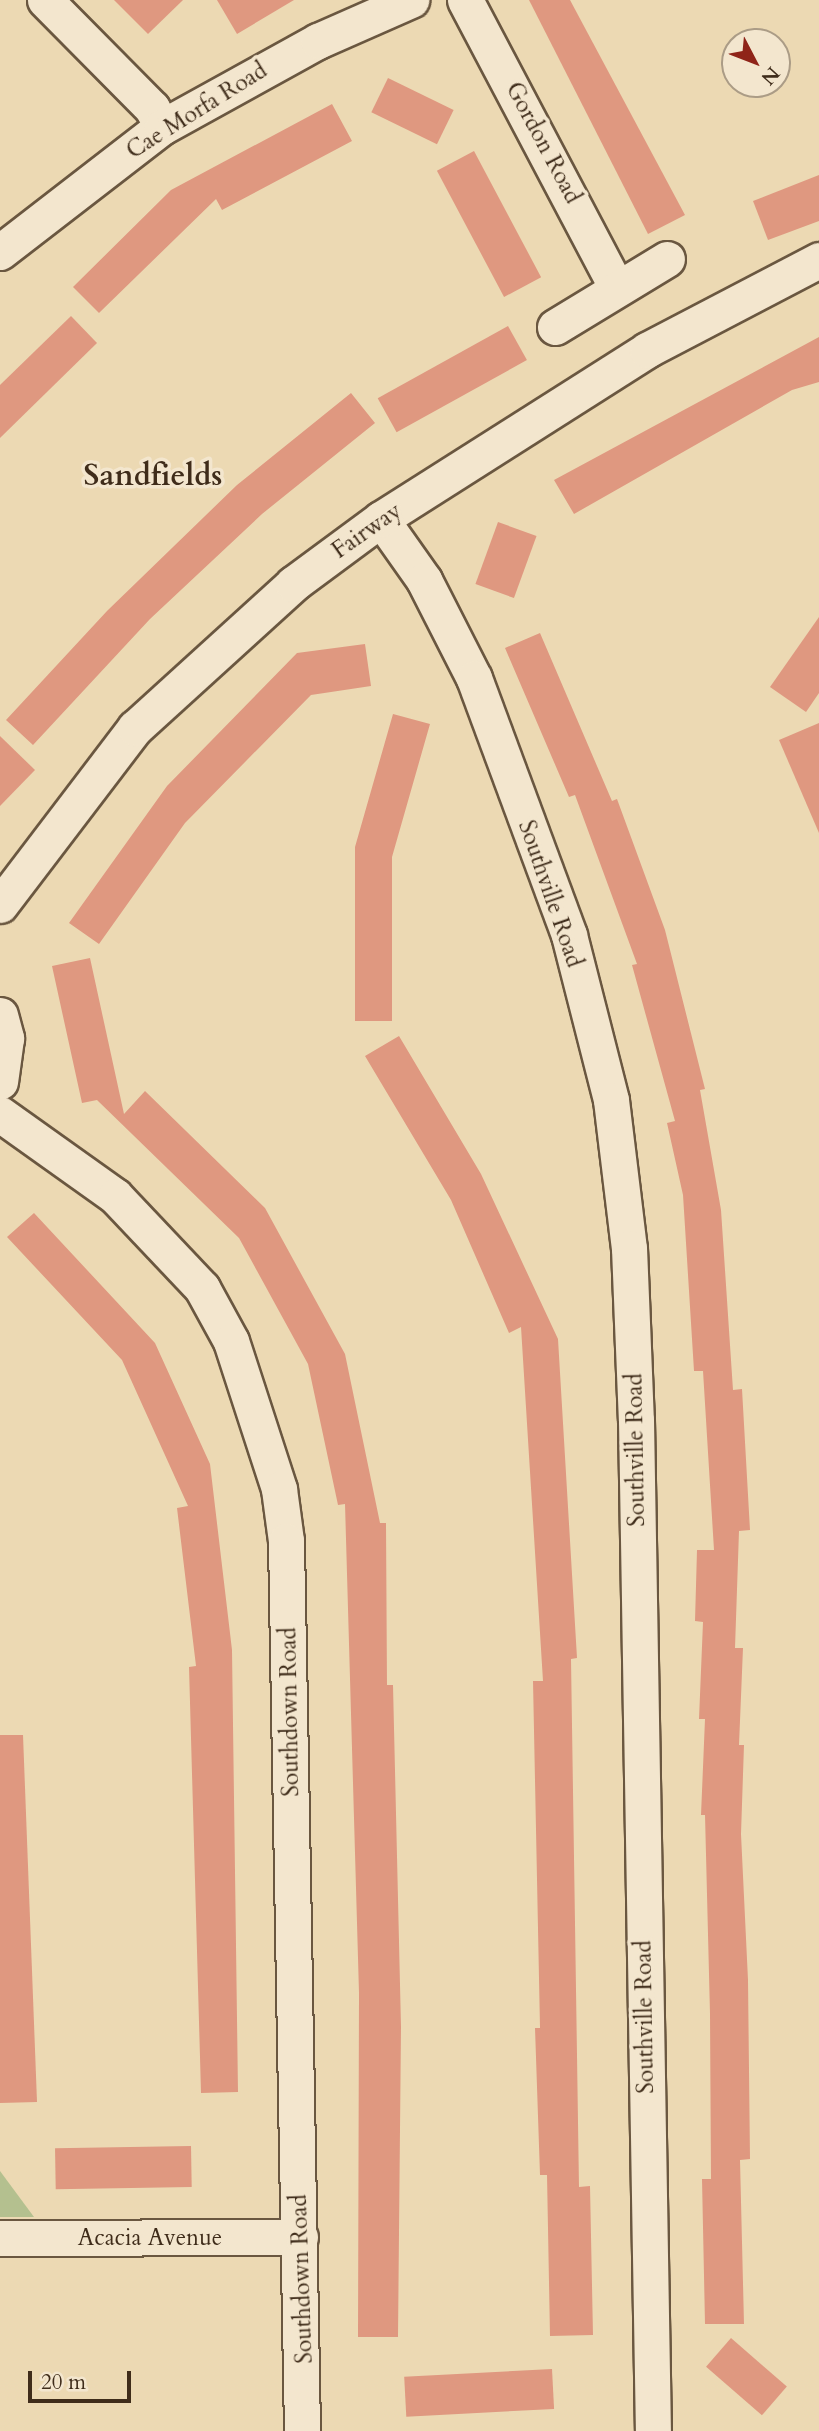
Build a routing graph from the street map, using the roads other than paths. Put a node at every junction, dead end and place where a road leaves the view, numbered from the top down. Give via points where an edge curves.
1 (45, 0) edge
2 (411, 0) edge
3 (465, 0) edge
4 (162, 127) junction
5 (0, 252) edge
6 (667, 258) dead end
7 (819, 260) edge
8 (617, 288) junction
9 (555, 327) dead end
10 (381, 519) junction
11 (0, 905) edge
12 (0, 1015) edge
13 (0, 1082) edge
14 (0, 1114) edge
15 (0, 2238) edge
16 (300, 2238) junction
17 (307, 2427) edge
18 (653, 2431) edge

1 - 4 street via 152,108
2 - 4 street, Cae Morfa Road via 317,41
3 - 8 street, Gordon Road
4 - 5 street, Cae Morfa Road
6 - 8 street
7 - 10 street, Fairway via 647,350
8 - 9 street
10 - 11 street, Fairway via 293,584 135,728
10 - 18 street, Southville Road via 424,580 474,678 569,935 611,1100 629,1248 636,1420
12 - 13 street via 6,1038
14 - 16 street, Southdown Road via 115,1196 202,1288 231,1341 279,1489 286,1541
15 - 16 street, Acacia Avenue
16 - 17 street, Southdown Road

